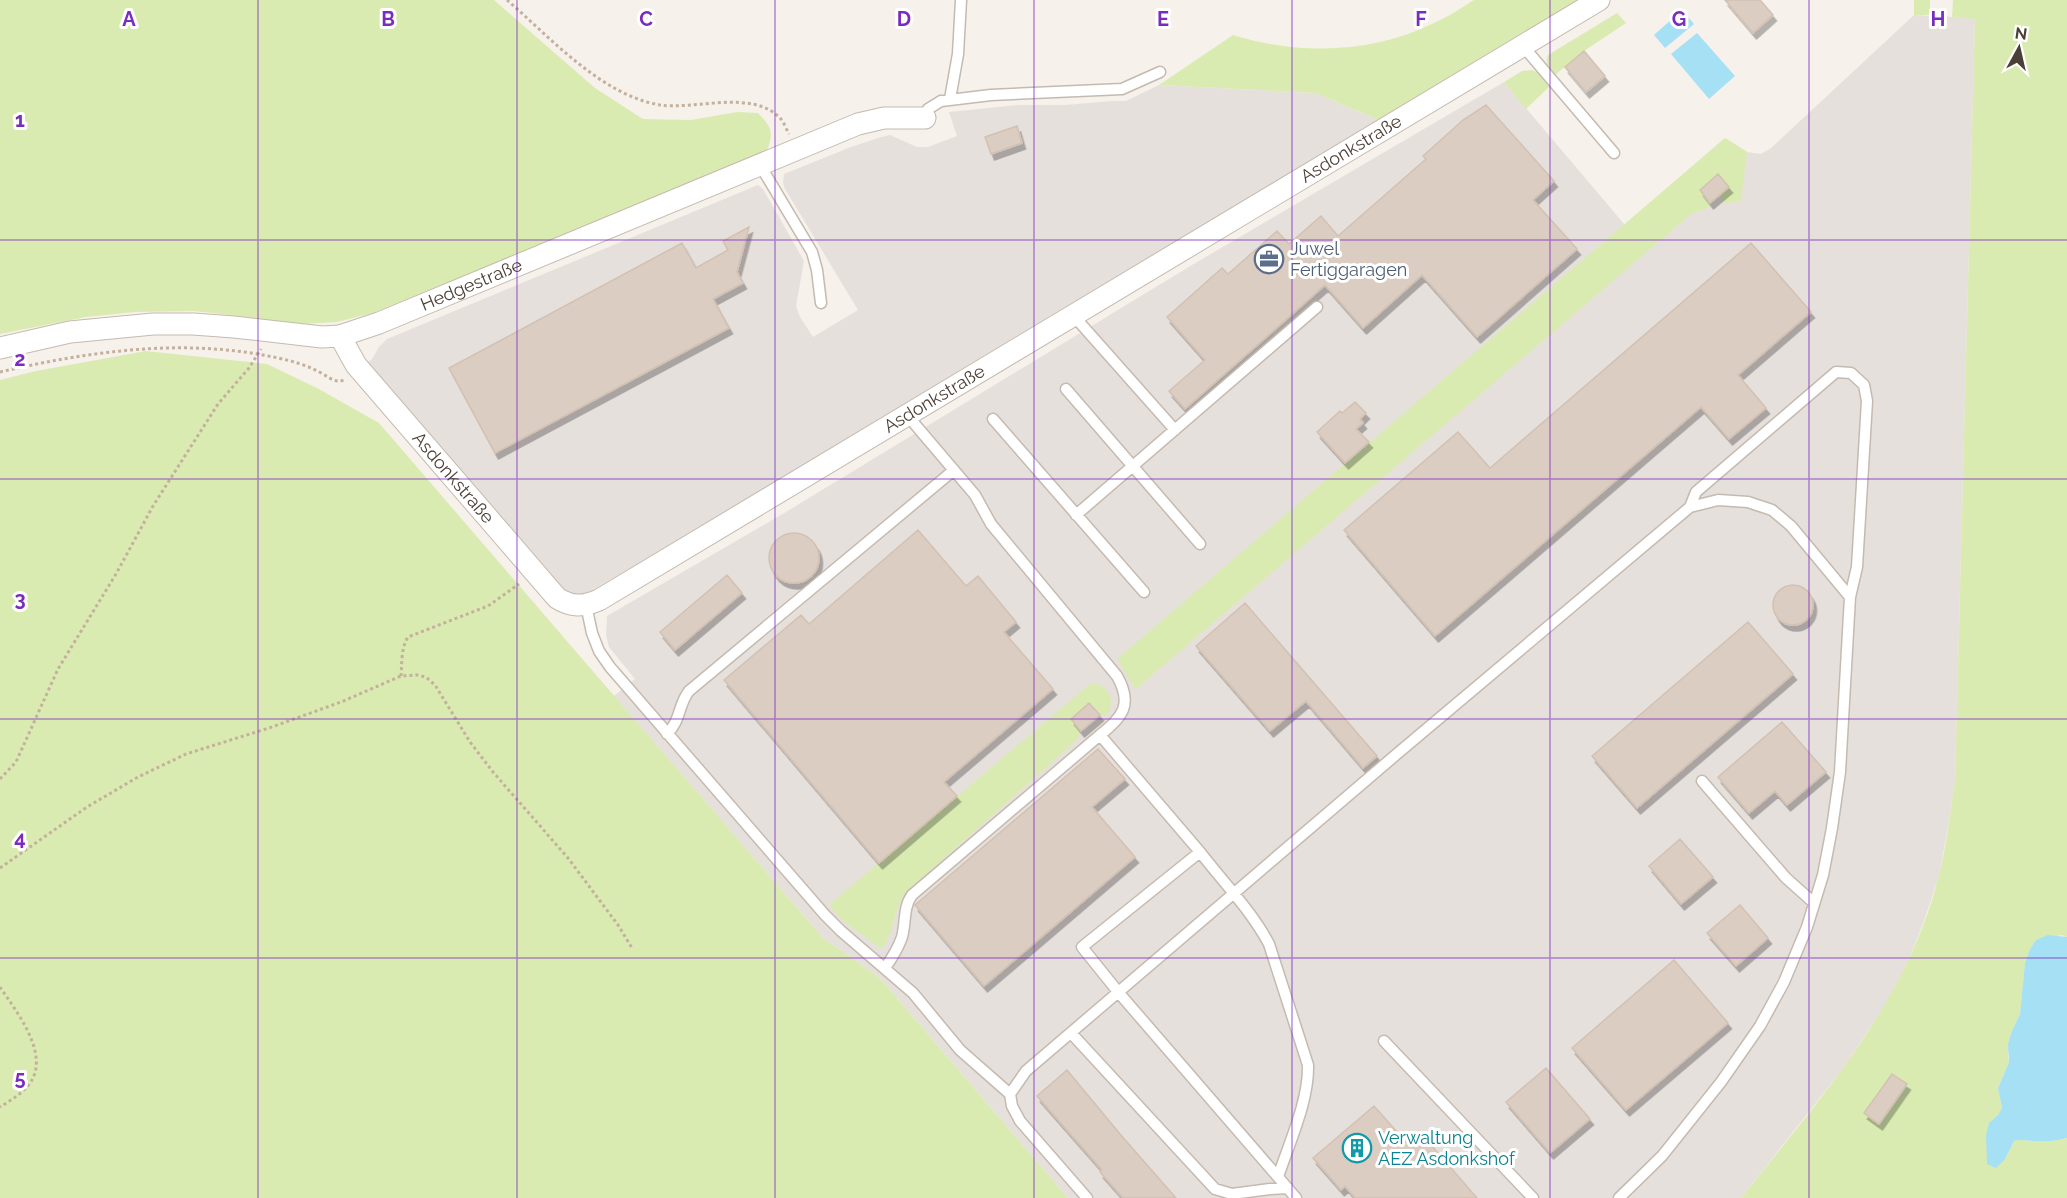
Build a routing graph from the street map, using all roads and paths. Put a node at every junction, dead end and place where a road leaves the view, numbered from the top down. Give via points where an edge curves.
1 (507, 0) edge
2 (961, 0) edge
3 (1599, 0) edge
4 (1523, 46) junction
5 (1160, 72) dead end
6 (950, 99) junction
7 (925, 118) joint
8 (797, 149) junction
9 (1614, 153) dead end
10 (760, 165) junction
11 (821, 303) dead end
12 (1317, 307) dead end
13 (1074, 315) junction
14 (272, 332) junction
15 (340, 336) junction
16 (0, 348) edge
17 (258, 354) junction
18 (358, 368) junction
19 (0, 372) edge
20 (1066, 389) dead end
21 (907, 415) junction
22 (993, 419) dead end
23 (1175, 430) junction
24 (1133, 466) junction
25 (954, 470) junction
26 (1690, 507) junction
27 (1076, 515) junction
28 (1200, 544) dead end
29 (534, 571) junction
30 (1143, 592) dead end
31 (1850, 597) junction
32 (586, 605) junction
33 (401, 676) junction
34 (667, 734) junction
35 (1100, 735) junction
36 (0, 779) edge
37 (1702, 781) dead end
38 (1200, 852) junction
39 (0, 868) edge
40 (1234, 894) junction
41 (1814, 903) junction
42 (632, 948) dead end
43 (885, 968) junction
44 (0, 987) edge
45 (1119, 993) junction
46 (1071, 1033) junction
47 (1384, 1041) dead end
48 (1010, 1094) junction
49 (0, 1107) edge
50 (1278, 1177) junction
51 (1288, 1188) junction
52 (1087, 1198) edge
53 (1296, 1198) edge
54 (1533, 1198) edge
55 (1619, 1198) edge

1 - 8 path via 584,68 618,91 661,105 726,103 765,108 780,119
2 - 6 lane
3 - 4 street, Asdonkstraße
4 - 9 lane
4 - 13 street, Asdonkstraße
5 - 6 lane via 1122,88
6 - 7 lane via 934,104
7 - 8 street, Hedgestraße via 884,118 858,124
8 - 10 street, Hedgestraße
10 - 11 lane via 812,252
10 - 15 street, Hedgestraße
12 - 23 lane
13 - 21 street, Asdonkstraße
13 - 23 lane
14 - 15 street, Hedgestraße
14 - 16 street, Hedgestraße via 153,324 70,332
14 - 17 path
15 - 18 street, Asdonkstraße
17 - 18 path via 304,364 337,381 346,379
17 - 19 path via 202,349 124,350
17 - 36 path via 218,404 153,506 58,669 16,762
18 - 29 street, Asdonkstraße
20 - 24 lane
21 - 25 lane
21 - 32 street, Asdonkstraße
22 - 27 lane
23 - 24 lane
24 - 27 lane
24 - 28 lane
25 - 34 lane via 689,692 678,720
25 - 35 lane via 980,501 991,524 1123,686 1124,708 1113,725
26 - 31 lane via 1718,500 1748,502 1772,510 1791,526
26 - 31 lane via 1696,492 1836,372 1851,373 1864,385 1867,401 1857,567
26 - 40 lane
27 - 30 lane
29 - 32 street, Asdonkstraße via 563,602
29 - 33 path via 488,606 408,637
31 - 41 lane via 1840,772 1832,828
32 - 34 lane via 599,651
33 - 39 path via 341,702 167,763 87,807
33 - 42 path via 426,677 435,685 470,742 568,858
34 - 43 lane via 825,915
35 - 38 lane
35 - 43 lane via 912,895 897,950
37 - 41 lane via 1786,878
38 - 40 lane
38 - 45 lane via 1082,947
40 - 45 lane
40 - 50 lane via 1269,944 1308,1065 1305,1095
41 - 55 lane via 1784,982 1760,1026 1662,1156
43 - 48 lane via 913,993 960,1050
44 - 49 path via 24,1023 34,1046 37,1067 31,1082
45 - 46 lane
45 - 50 lane
46 - 48 lane via 1026,1071
46 - 51 lane via 1215,1189 1232,1194
47 - 54 lane
48 - 52 lane via 1020,1120
50 - 51 lane
51 - 53 lane

